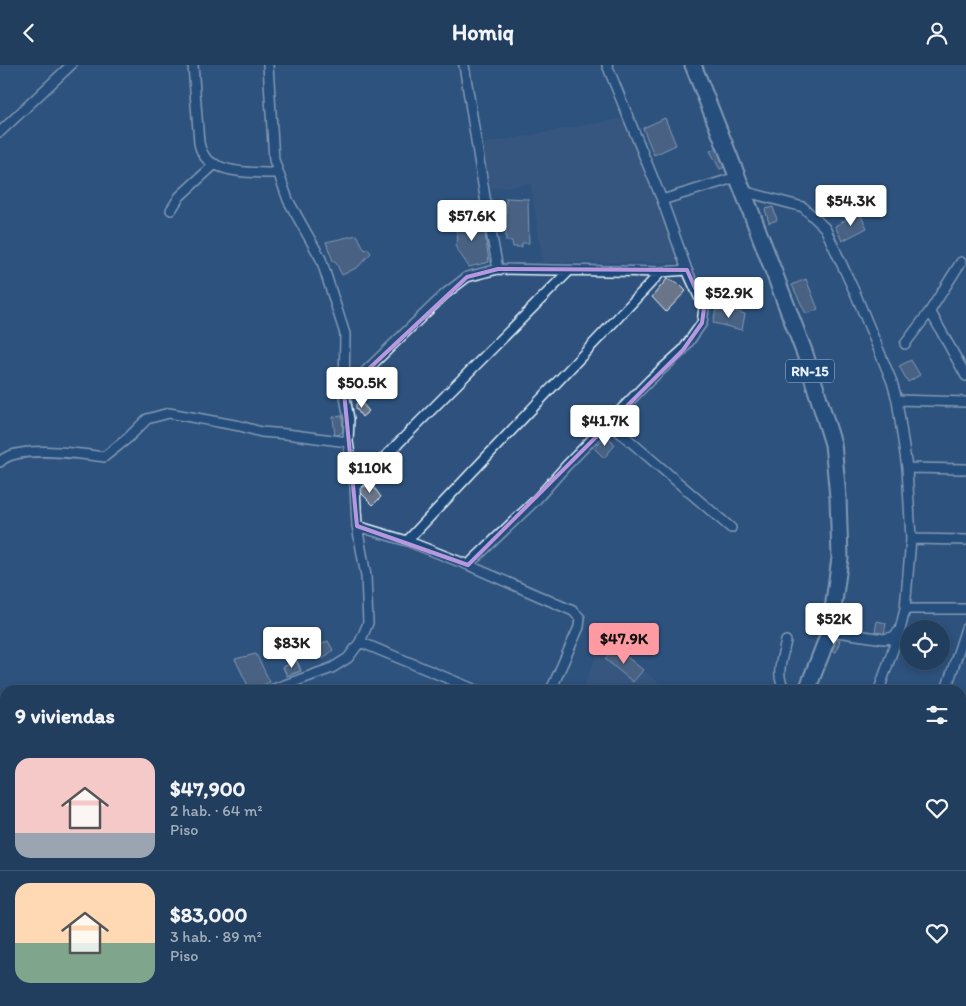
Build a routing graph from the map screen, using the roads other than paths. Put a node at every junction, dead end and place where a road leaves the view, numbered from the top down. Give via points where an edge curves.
1 (71, 65) edge
2 (193, 65) edge
3 (268, 65) edge
4 (464, 65) edge
5 (607, 65) edge
6 (693, 65) edge
7 (0, 132) edge
8 (215, 164) junction
9 (278, 173) junction
10 (738, 177) junction
11 (743, 191) junction
12 (662, 200) junction
13 (171, 210) dead end
14 (961, 262) dead end
15 (498, 269) junction
16 (687, 270) junction
17 (569, 271) junction
18 (661, 271) junction
19 (930, 311) junction
20 (904, 345) dead end
21 (966, 376) edge
22 (344, 392) junction
23 (897, 400) junction
24 (966, 402) edge
25 (609, 423) junction
26 (348, 442) junction
27 (0, 462) edge
28 (907, 468) junction
29 (966, 469) edge
30 (355, 487) junction
31 (358, 526) junction
32 (731, 528) dead end
33 (911, 539) junction
34 (966, 540) edge
35 (407, 541) junction
36 (468, 565) junction
37 (905, 609) junction
38 (966, 609) edge
39 (902, 620) edge
40 (966, 628) edge
41 (900, 630) joint
42 (830, 631) junction
43 (786, 641) dead end
44 (360, 642) junction
45 (285, 685) edge
46 (464, 685) edge
47 (553, 685) edge
48 (783, 685) edge
49 (810, 685) edge
50 (881, 685) edge
51 (948, 685) edge

1 - 7 street
2 - 8 street via 199,143 207,159
3 - 9 street via 274,160
4 - 15 street
5 - 12 street
6 - 10 main road, RN-15
8 - 9 street via 238,171
8 - 13 street via 180,196
9 - 22 street via 288,200 321,259 345,334
10 - 11 main road, RN-15
10 - 12 street
11 - 23 street via 803,207 825,228 856,295
11 - 42 main road, RN-15 via 805,354 833,444 840,558
12 - 16 street
14 - 19 street
15 - 17 street
15 - 22 street via 467,277
16 - 18 street
16 - 25 street via 704,308 702,323 683,350
17 - 18 street
17 - 30 street
18 - 35 street
19 - 20 street
19 - 21 street
22 - 26 street via 350,419
23 - 24 street
23 - 28 street
25 - 32 street
25 - 36 street
26 - 27 street via 261,432 169,413 147,419 104,457 31,451 16,453
26 - 30 street
28 - 29 street
28 - 33 street
30 - 31 street
31 - 35 street
31 - 44 street via 366,576 368,623
33 - 34 street
33 - 37 street
35 - 36 street
36 - 47 street via 573,611 580,618
37 - 38 street
37 - 39 street
40 - 51 street
41 - 42 street via 893,637 884,639
41 - 50 street
42 - 49 main road, RN-15
43 - 48 street via 780,668
44 - 45 street via 348,658 332,668
44 - 46 street

